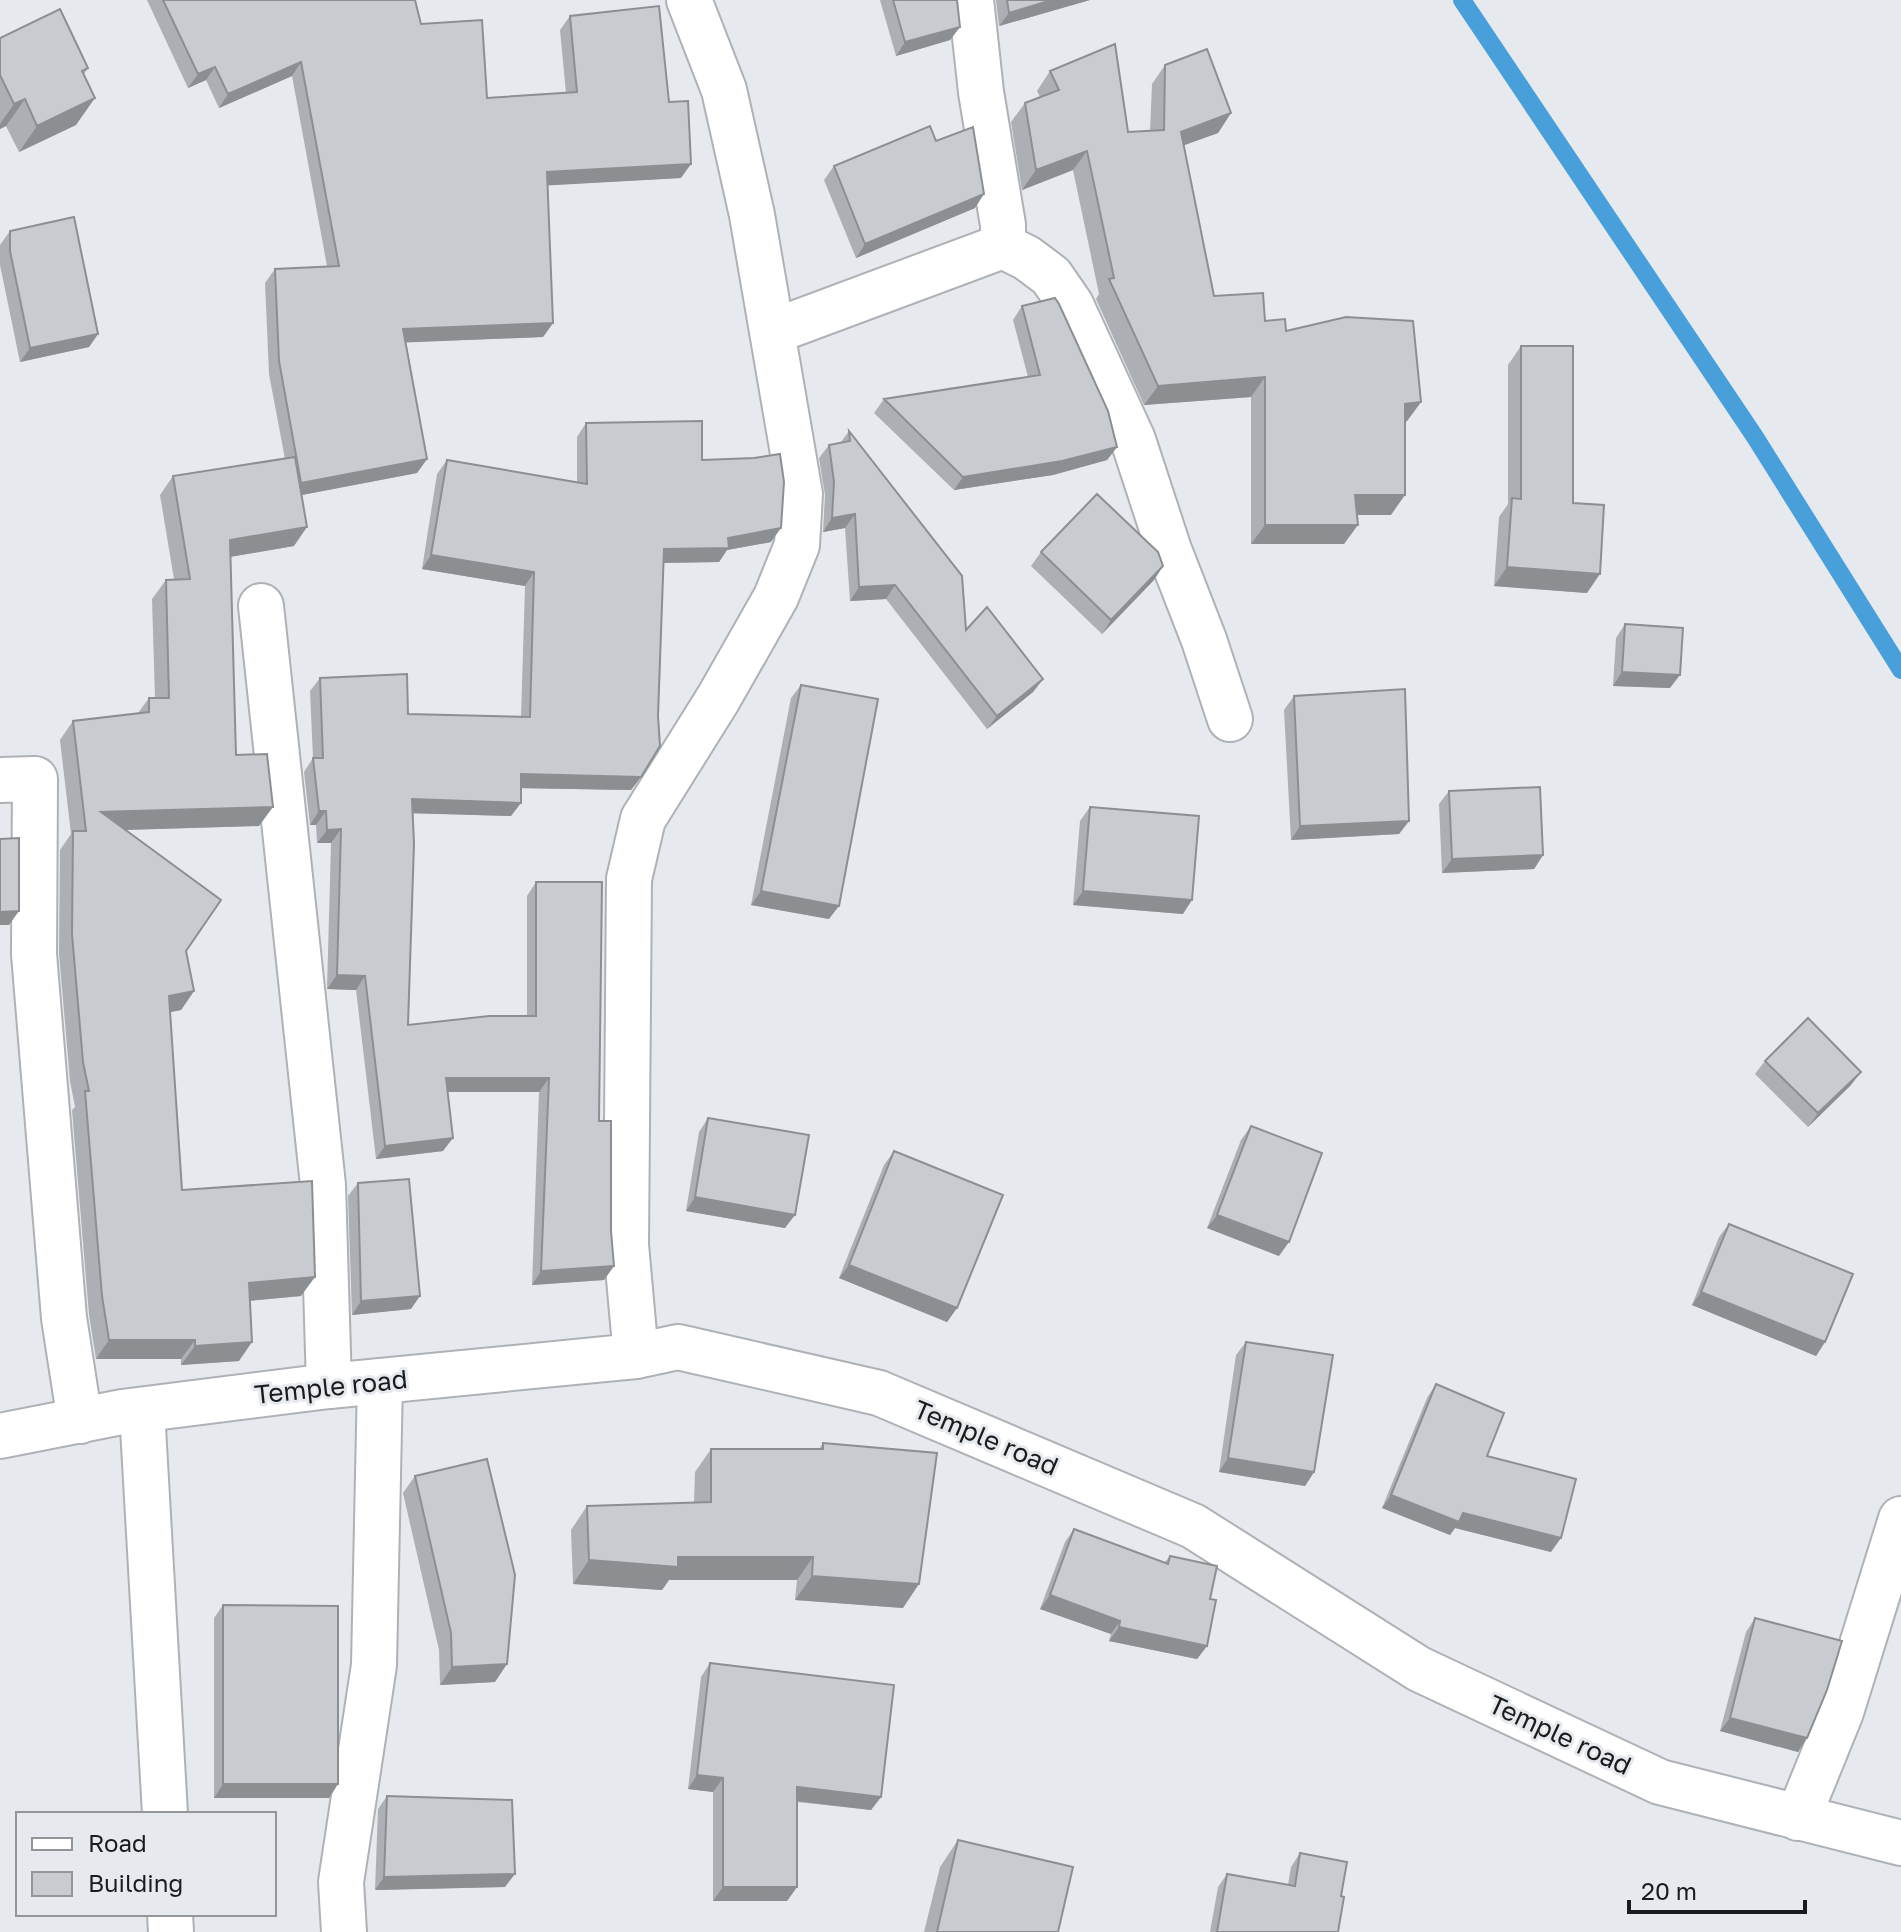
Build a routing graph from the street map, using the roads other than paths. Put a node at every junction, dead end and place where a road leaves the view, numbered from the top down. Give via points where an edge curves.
1 (689, 0) edge
2 (971, 0) edge
3 (1003, 246) junction
4 (772, 332) junction
5 (261, 606) dead end
6 (1230, 719) dead end
7 (0, 780) edge
8 (636, 1356) junction
9 (380, 1381) junction
10 (329, 1386) junction
11 (142, 1410) junction
12 (80, 1421) junction
13 (0, 1436) edge
14 (1901, 1519) edge
15 (165, 1812) edge
16 (1798, 1818) junction
17 (1901, 1843) edge
18 (344, 1932) edge

1 - 4 street via 724,90
2 - 3 street
3 - 4 street
3 - 6 street via 1051,276 1071,305 1133,440
4 - 8 street via 800,494 797,545 776,597 643,819 629,879 626,1245
5 - 10 street via 323,1185
7 - 12 street via 35,779 34,954 64,1318
8 - 9 street, Temple road
8 - 16 street, Temple road via 678,1347 879,1393 1193,1526 1419,1669 1660,1782
9 - 10 street, Temple road
9 - 18 street via 374,1665 341,1882
10 - 11 street, Temple road
11 - 12 street, Temple road
11 - 15 street
12 - 13 street, Temple road
14 - 16 street via 1841,1712
16 - 17 street, Temple road

